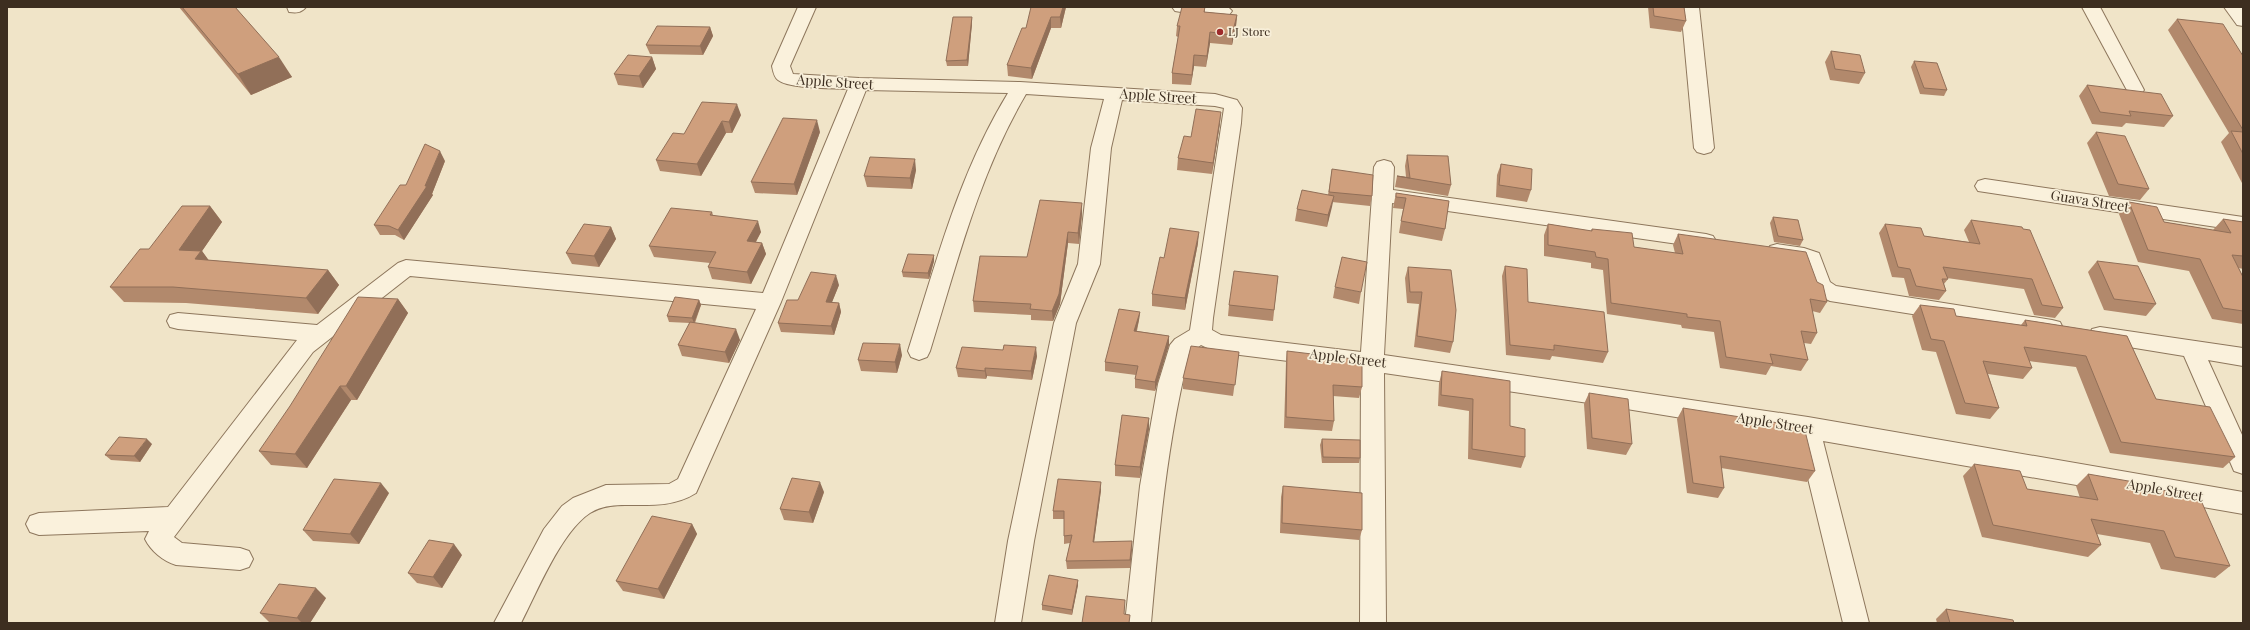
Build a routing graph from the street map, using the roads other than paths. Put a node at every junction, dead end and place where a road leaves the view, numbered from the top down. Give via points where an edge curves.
1 (807, 7) edge
2 (1181, 7) edge
3 (1690, 7) edge
4 (2091, 7) edge
5 (2233, 7) edge
6 (1223, 11) dead end
7 (2243, 21) edge
8 (859, 84) junction
9 (1020, 88) junction
10 (2135, 90) edge
11 (1116, 93) junction
12 (1704, 148) dead end
13 (1384, 167) dead end
14 (1985, 186) dead end
15 (1382, 196) junction
16 (2243, 224) edge
17 (1729, 244) edge
18 (1760, 248) edge
19 (770, 302) junction
20 (178, 321) dead end
21 (322, 334) junction
22 (1201, 334) junction
23 (2192, 349) junction
24 (919, 351) dead end
25 (2243, 357) edge
26 (1372, 361) junction
27 (1808, 427) junction
28 (2243, 464) edge
29 (2243, 503) edge
30 (176, 517) junction
31 (39, 524) dead end
32 (240, 559) dead end
33 (507, 623) edge
34 (1008, 623) edge
35 (1138, 623) edge
36 (1373, 623) edge
37 (1856, 623) edge

1 - 8 street, Apple Street via 781,66 784,76 795,80
2 - 6 street
3 - 12 street
4 - 10 street
5 - 7 street
8 - 9 street, Apple Street
8 - 19 street
9 - 11 street, Apple Street
9 - 24 street via 1001,116 983,155
11 - 22 street, Apple Street via 1215,100 1230,104 1233,108
11 - 34 street via 1098,166 1089,264 1066,323 1021,540
13 - 15 street
14 - 16 street, Guava Street
15 - 17 street
15 - 26 street
18 - 23 street via 1812,258 1820,286 1830,293
19 - 21 street via 406,268
19 - 33 street via 687,486 669,494 606,495 582,505 571,514 553,537
20 - 21 street
21 - 30 street via 301,352
22 - 26 street, Apple Street via 1216,343
22 - 35 street via 1178,351 1165,403 1148,513
23 - 25 street
23 - 28 street
26 - 27 street, Apple Street
26 - 36 street
27 - 29 street, Apple Street
27 - 37 street
30 - 31 street
30 - 32 street via 158,539 176,554

